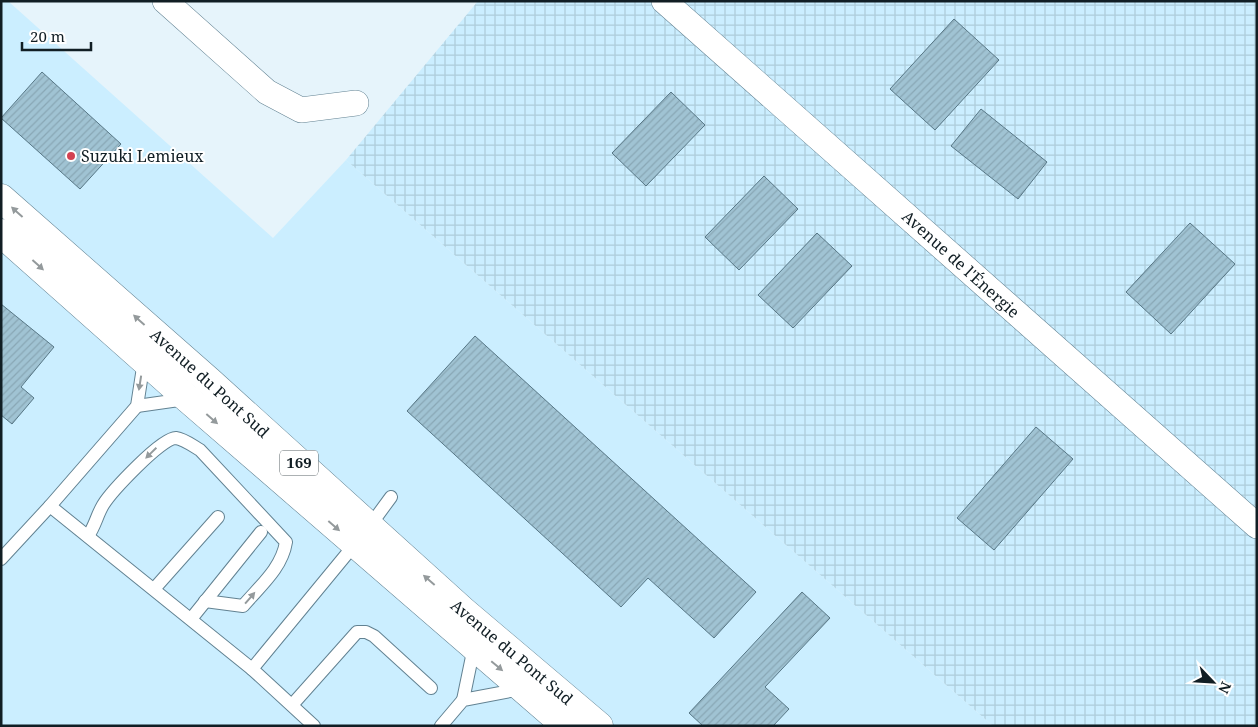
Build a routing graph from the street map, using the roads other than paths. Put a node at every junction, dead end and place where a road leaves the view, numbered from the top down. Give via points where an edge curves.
1 (165, 1) edge
2 (664, 1) edge
3 (356, 104) dead end
4 (1, 198) edge
5 (1, 233) edge
6 (144, 359) junction
7 (188, 399) junction
8 (137, 406) junction
9 (391, 496) dead end
10 (50, 506) junction
11 (218, 517) dead end
12 (1257, 526) edge
13 (261, 532) dead end
14 (88, 536) junction
15 (362, 536) junction
16 (1, 559) edge
17 (154, 589) junction
18 (205, 601) junction
19 (190, 619) junction
20 (474, 647) junction
21 (252, 669) junction
22 (431, 688) dead end
23 (523, 688) junction
24 (463, 700) junction
25 (292, 705) junction
26 (314, 726) edge
27 (441, 726) edge
28 (566, 726) edge
29 (599, 726) edge

1 - 3 street via 267,92 302,110
2 - 12 street, Avenue de l'Énergie
15 -> 4 main road, Avenue du Pont Sud / 169 via 209,381
5 -> 6 main road, Avenue du Pont Sud / 169
6 - 7 main road, Avenue du Pont Sud / 169
6 -> 8 lane
7 - 8 lane
7 -> 15 main road, Avenue du Pont Sud / 169
8 - 10 lane
9 - 15 lane
10 - 14 lane
10 - 16 lane
11 - 17 lane
13 - 18 lane
14 - 17 lane
18 -> 14 lane via 243,606 277,566 286,542 200,450 186,441 175,438 163,442 146,457 104,504
15 - 20 main road, Avenue du Pont Sud / 169
15 - 21 lane
29 -> 15 main road, Avenue du Pont Sud / 169
17 - 19 lane
18 - 19 lane
19 - 21 lane
20 -> 23 main road, Avenue du Pont Sud / 169
20 - 24 lane
21 - 25 lane
22 - 25 lane via 374,636 357,632
23 - 24 lane
23 - 28 main road, Avenue du Pont Sud / 169
24 - 27 lane
25 - 26 lane

